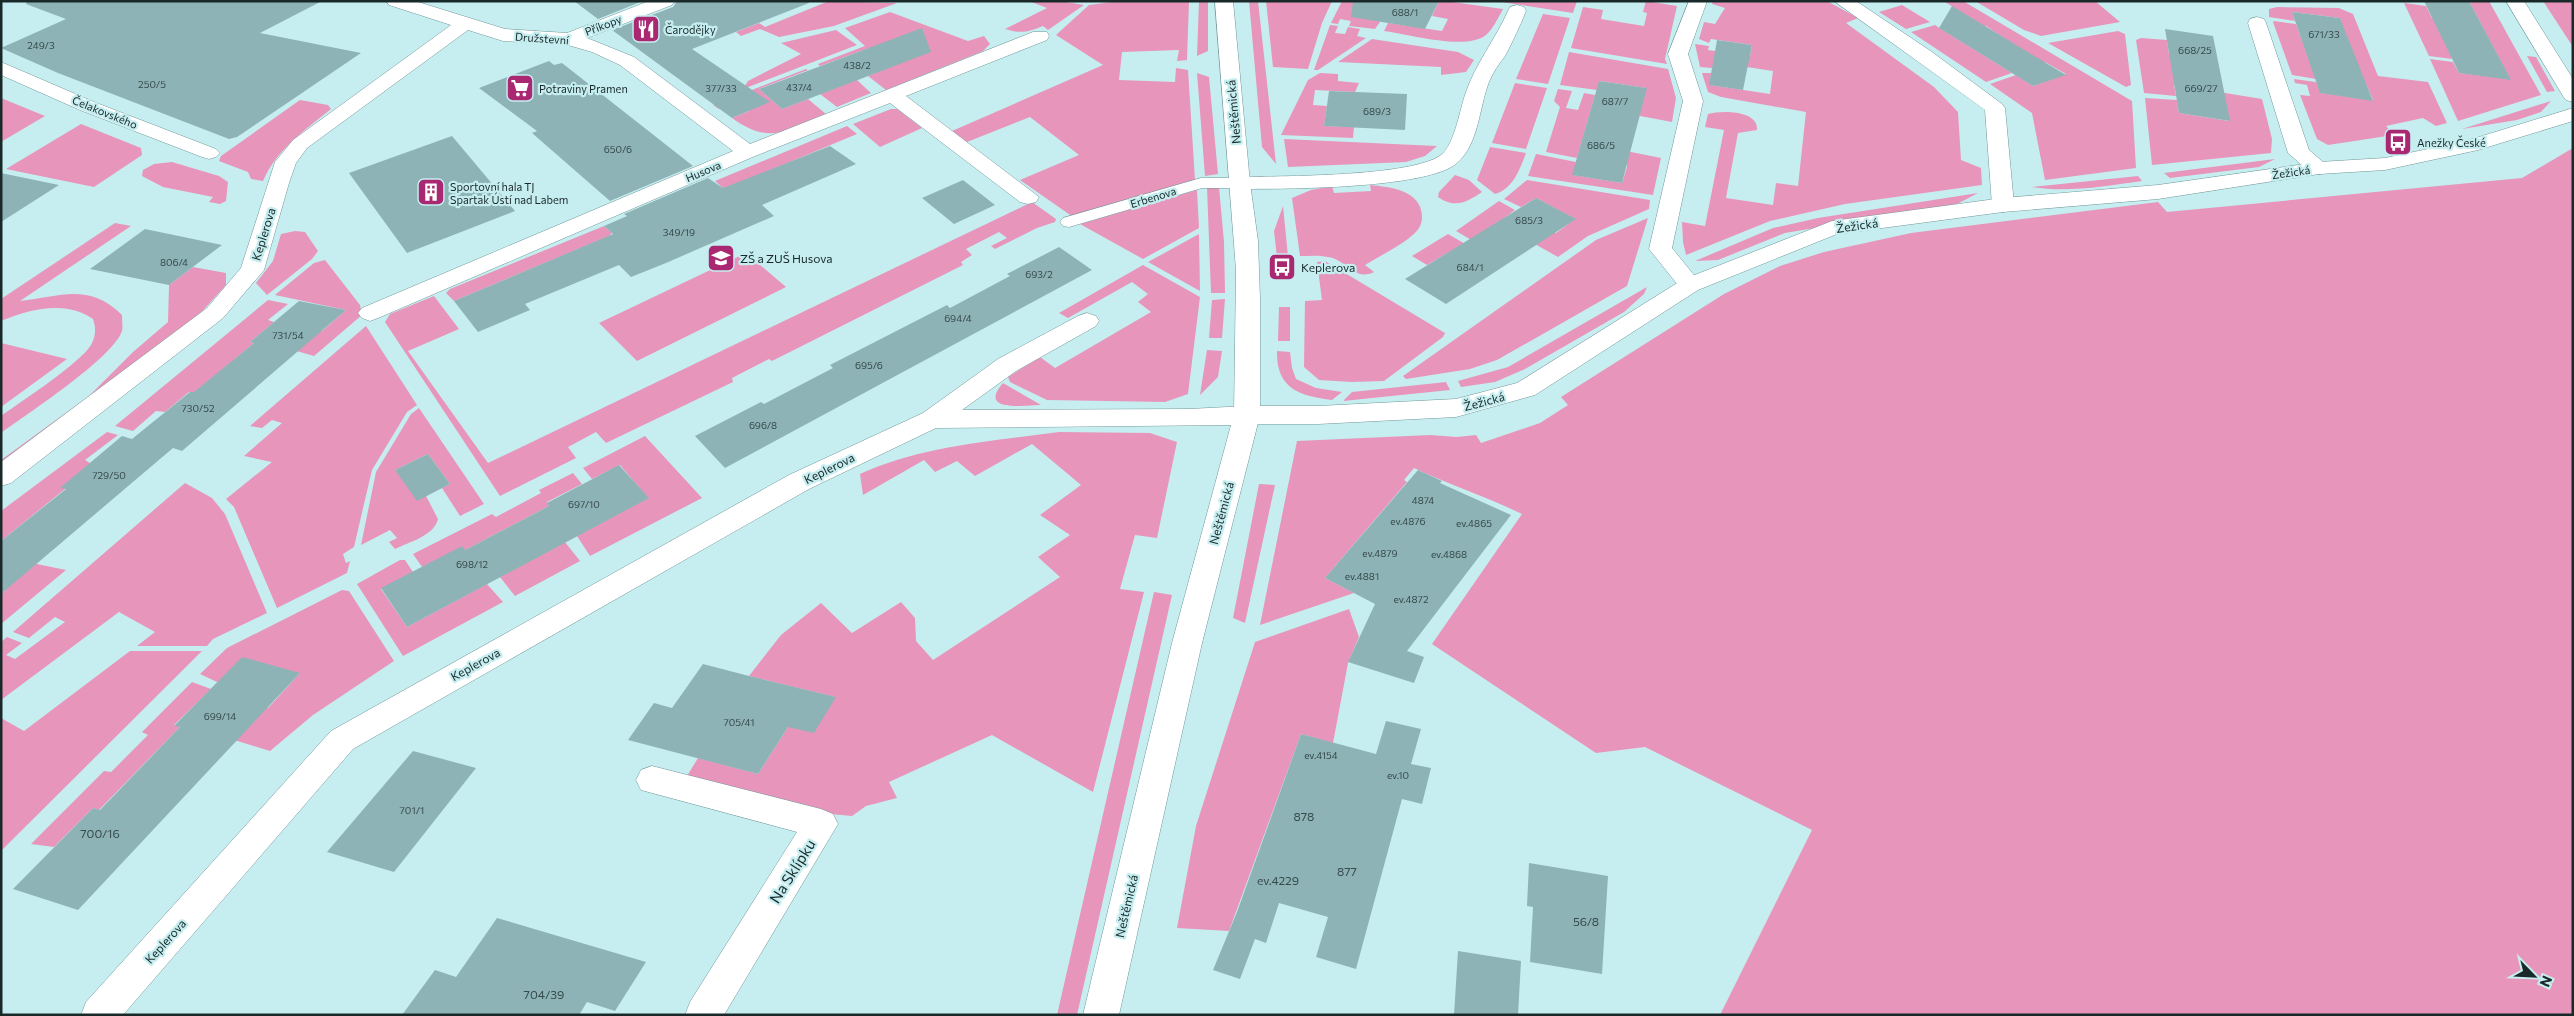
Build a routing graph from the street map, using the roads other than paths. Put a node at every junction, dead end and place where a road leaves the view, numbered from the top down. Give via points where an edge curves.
1 (396, 1) edge
2 (666, 1) edge
3 (1224, 1) edge
4 (1698, 1) edge
5 (1842, 1) edge
6 (2515, 1) edge
7 (1517, 11) dead end
8 (2257, 22) dead end
9 (464, 24) junction
10 (1040, 36) dead end
11 (569, 39) junction
12 (1, 68) edge
13 (892, 95) junction
14 (2573, 96) edge
15 (2573, 114) edge
16 (748, 152) junction
17 (209, 153) dead end
18 (2319, 168) junction
19 (1239, 183) junction
20 (1028, 197) dead end
21 (2003, 205) junction
22 (1069, 222) dead end
23 (1690, 285) junction
24 (370, 314) dead end
25 (1086, 321) dead end
26 (1247, 415) junction
27 (932, 419) junction
28 (1, 476) edge
29 (652, 780) dead end
30 (99, 1015) edge
31 (703, 1015) edge
32 (1101, 1015) edge

1 - 9 street, Družstevní
2 - 11 street, Příkopy
3 - 19 street, Neštěmická
4 - 23 street via 1678,54 1693,101 1660,249
5 - 21 street via 1995,108
6 - 14 street
7 - 19 street via 1478,83 1458,145 1449,159 1435,168 1405,174 1286,183
8 - 18 street via 2299,153
9 - 11 street, Družstevní via 503,35
9 - 28 street, Keplerova via 300,144 286,162 252,270 215,313
10 - 13 street, Husova
11 - 16 street, Družstevní via 627,61
12 - 17 street, Čelakovského via 87,106
13 - 16 street, Husova
13 - 20 street
15 - 18 street, Žežická via 2471,146 2385,164
16 - 24 street, Husova
18 - 21 street, Žežická via 2158,192
19 - 22 street, Erbenova via 1201,183
19 - 26 street, Neštěmická via 1249,298
21 - 23 street, Žežická via 1832,228
23 - 26 street, Žežická via 1526,390 1456,408
25 - 27 street, Keplerova via 1007,365
26 - 27 street, Keplerova
26 - 32 street, Neštěmická via 1187,643
27 - 30 street, Keplerova via 799,482 342,740
29 - 31 street, Na Sklípku via 821,824

